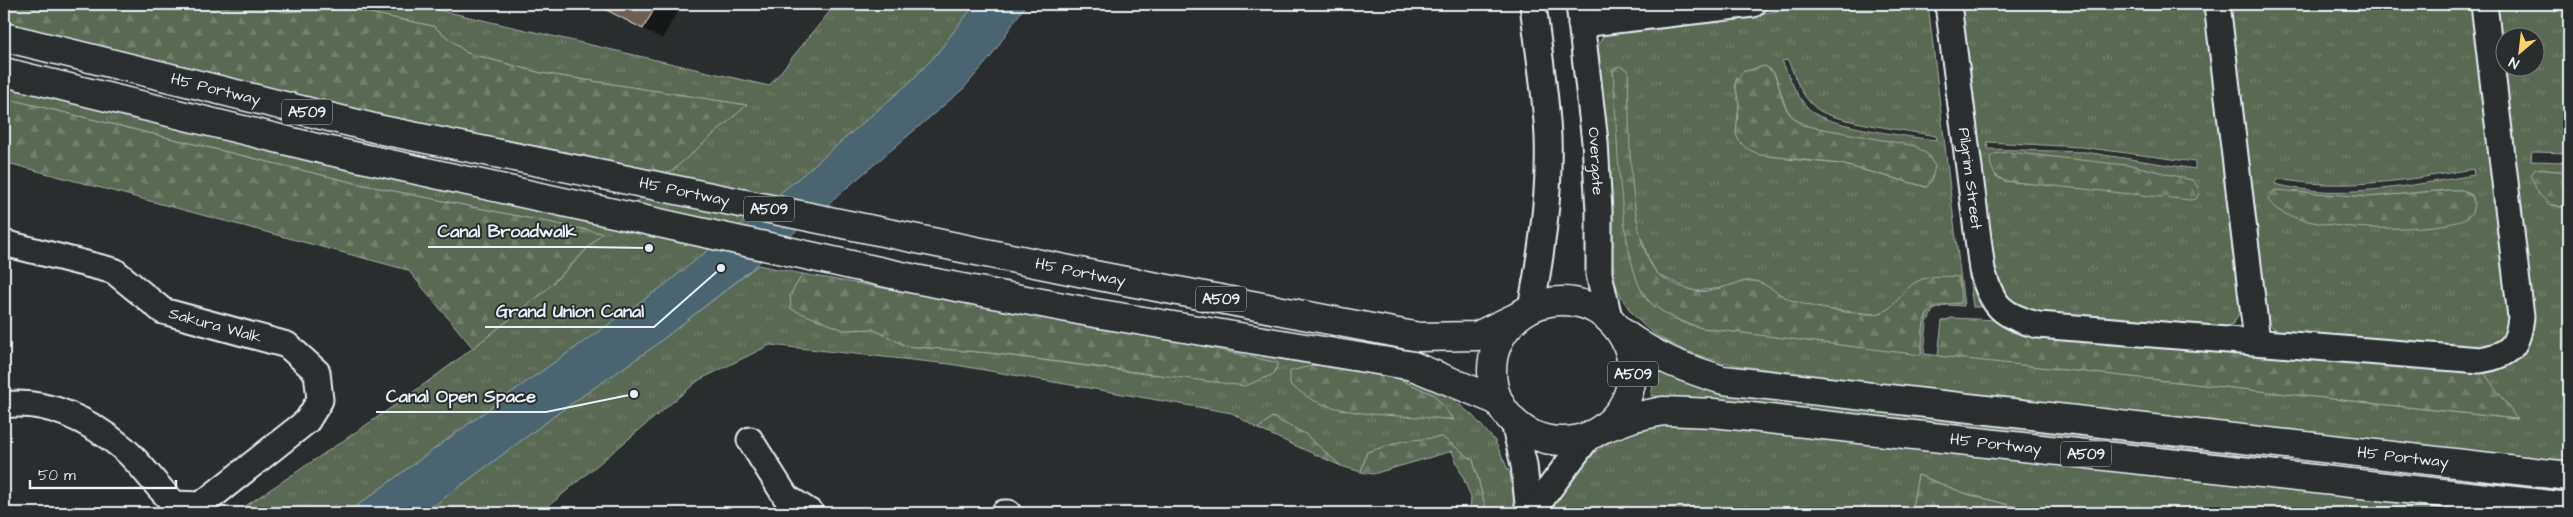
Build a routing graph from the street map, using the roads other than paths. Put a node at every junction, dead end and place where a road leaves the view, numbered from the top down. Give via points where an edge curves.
1 (1533, 4) edge
2 (1753, 4) edge
3 (1948, 4) edge
4 (2217, 4) edge
5 (2484, 4) edge
6 (1721, 6) edge
7 (1580, 14) edge
8 (4, 37) edge
9 (4, 72) edge
10 (4, 243) edge
11 (1523, 313) junction
12 (1614, 325) junction
13 (2257, 341) junction
14 (1498, 402) junction
15 (4, 404) edge
16 (1514, 423) junction
17 (1596, 433) junction
18 (750, 440) dead end
19 (2569, 476) edge
20 (2569, 507) edge
21 (811, 513) edge
22 (1004, 513) edge
23 (1008, 513) edge
24 (1530, 513) edge

1 - 11 street via 1548,136 1546,203 1539,268
2 - 6 street
3 - 13 street, Pilgrim Street via 1982,270 1993,301 2004,313 2038,325
4 - 13 street
5 - 13 street, Pilgrim Street via 2521,316 2519,336 2511,349 2498,357 2480,360
6 - 7 street
7 - 12 street, Overgate via 1595,142 1599,274
8 - 11 main road, H5 Portway / A509 via 382,130 1420,337 1477,336
9 - 14 main road, A509 via 259,135 915,279 1089,312 1413,366
10 - 15 street, Sakura Walk via 114,271 163,311 287,345 316,372 320,400 308,421 201,505 175,504 124,449 86,423 50,408 21,402
11 - 12 main road, A509 via 1550,302 1571,301 1591,307
11 - 14 main road, A509 via 1500,336 1492,357 1492,380
12 - 17 main road, A509 via 1630,351 1633,372 1630,394 1620,413
12 - 19 main road, H5 Portway / A509 via 1646,351 1677,366 1723,380
14 - 16 main road, A509
16 - 17 main road, A509 via 1549,441 1569,442
16 - 24 street
17 - 20 main road, H5 Portway / A509 via 1634,417 1663,411 1714,413
17 - 24 street
18 - 21 street via 786,497
22 - 23 street

